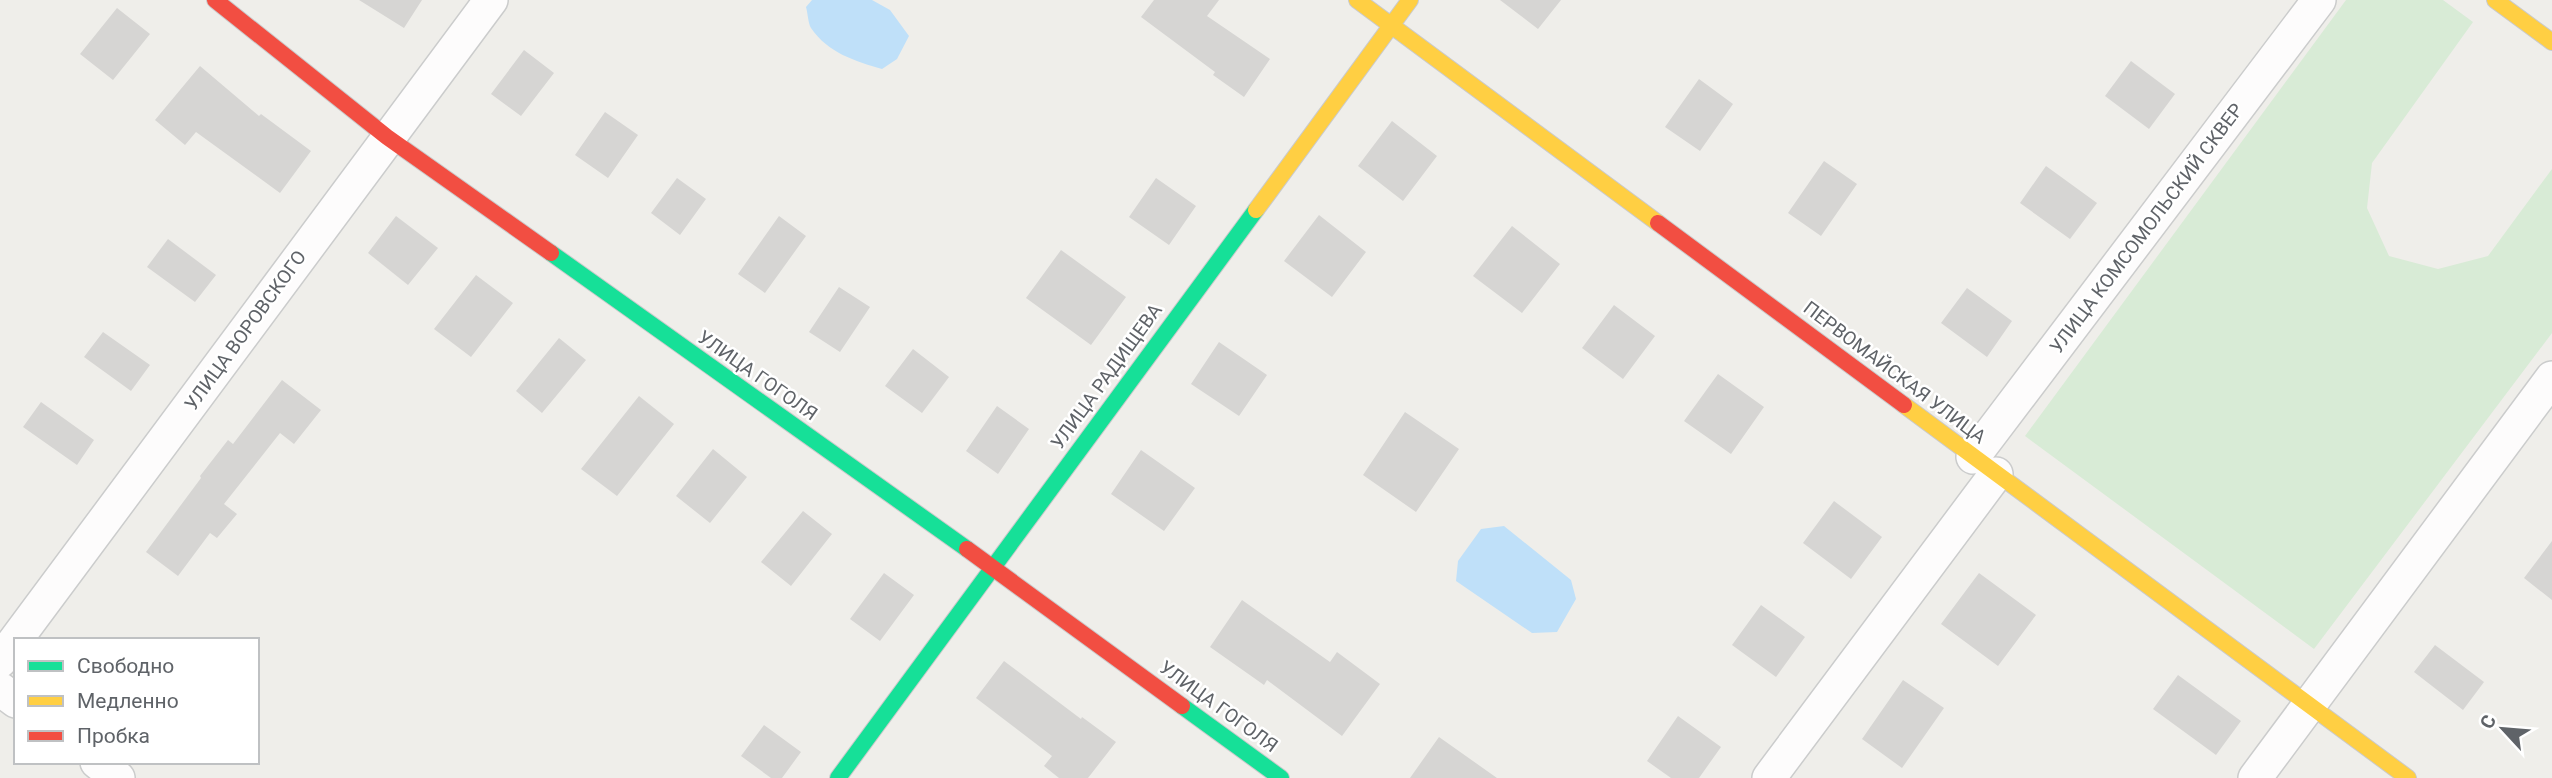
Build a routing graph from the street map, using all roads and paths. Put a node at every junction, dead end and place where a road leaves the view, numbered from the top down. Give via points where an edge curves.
1 (215, 0) edge
2 (491, 0) edge
3 (1357, 0) edge
4 (1410, 0) edge
5 (2319, 0) edge
6 (2495, 0) edge
7 (1391, 25) junction
8 (2552, 42) edge
9 (387, 137) junction
10 (2552, 378) edge
11 (1985, 465) junction
12 (991, 566) junction
13 (17, 638) edge
14 (14, 642) edge
15 (0, 661) edge
16 (2309, 706) junction
17 (100, 764) edge
18 (118, 778) edge
19 (838, 778) edge
20 (1282, 778) edge
21 (1769, 778) edge
22 (2255, 778) edge
23 (2408, 778) edge

1 - 9 street, УЛИЦА ГОГОЛЯ
2 - 9 street, УЛИЦА ВОРОВСКОГО
3 - 7 street, ПЕРВОМАЙСКАЯ УЛИЦА
4 - 7 street, УЛИЦА РАДИЩЕВА
5 - 11 street, УЛИЦА КОМСОМОЛЬСКИЙ СКВЕР
6 - 8 street
7 - 11 street, ПЕРВОМАЙСКАЯ УЛИЦА
7 - 12 street, УЛИЦА РАДИЩЕВА
9 - 12 street, УЛИЦА ГОГОЛЯ
9 - 13 street, УЛИЦА ВОРОВСКОГО
10 - 16 street
11 - 16 street, ПЕРВОМАЙСКАЯ УЛИЦА
11 - 21 street, УЛИЦА КОМСОМОЛЬСКИЙ СКВЕР
12 - 19 street, УЛИЦА РАДИЩЕВА
12 - 20 street, УЛИЦА ГОГОЛЯ
14 - 15 street, УЛИЦА ВОРОВСКОГО
16 - 22 street
16 - 23 street, ПЕРВОМАЙСКАЯ УЛИЦА
17 - 18 street

